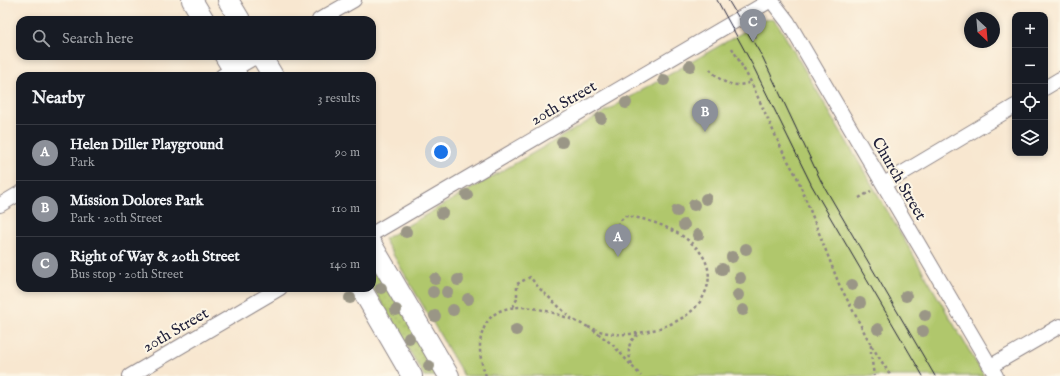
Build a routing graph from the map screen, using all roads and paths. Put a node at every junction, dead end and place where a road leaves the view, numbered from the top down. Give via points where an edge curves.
1 (192, 0) edge
2 (228, 0) edge
3 (354, 0) edge
4 (771, 0) edge
5 (202, 16) edge
6 (238, 16) edge
7 (326, 16) edge
8 (755, 35) dead end
9 (757, 39) dead end
10 (732, 48) dead end
11 (248, 60) edge
12 (263, 60) edge
13 (229, 69) edge
14 (710, 69) dead end
15 (271, 72) edge
16 (1060, 79) edge
17 (751, 82) junction
18 (1048, 86) edge
19 (1012, 108) edge
20 (884, 184) junction
21 (16, 195) edge
22 (0, 205) edge
23 (376, 232) edge
24 (617, 246) dead end
25 (376, 252) edge
26 (273, 292) edge
27 (363, 292) edge
28 (513, 308) junction
29 (574, 321) junction
30 (1060, 326) edge
31 (588, 327) junction
32 (641, 333) junction
33 (871, 345) junction
34 (634, 368) junction
35 (994, 371) edge
36 (130, 376) edge
37 (412, 376) edge
38 (449, 376) edge
39 (486, 376) edge
40 (641, 376) edge
41 (874, 376) edge
42 (891, 376) edge

1 - 5 main road
2 - 6 main road
3 - 7 street
4 - 20 street, Church Street via 788,22
4 - 23 street, 20th Street
8 - 9 path
10 - 17 path
11 - 13 street
12 - 15 main road
14 - 17 path via 726,83 740,85
16 - 18 street
17 - 33 path via 797,177 839,284
19 - 20 street
20 - 35 street, Church Street
21 - 22 street
24 - 32 path via 614,234 616,225 625,216 647,220 683,236 699,251 707,268 708,282 699,304 672,323
25 - 38 main road
26 - 36 street, 20th Street
27 - 37 main road
28 - 29 path via 536,309
28 - 29 path via 517,299 517,284 530,277
28 - 39 path via 500,312 484,326 480,348
29 - 31 path
30 - 35 street
31 - 32 path via 606,333
31 - 34 path via 612,344
32 - 34 path via 632,339 628,346 628,354
33 - 41 path
33 - 42 path
34 - 40 path

